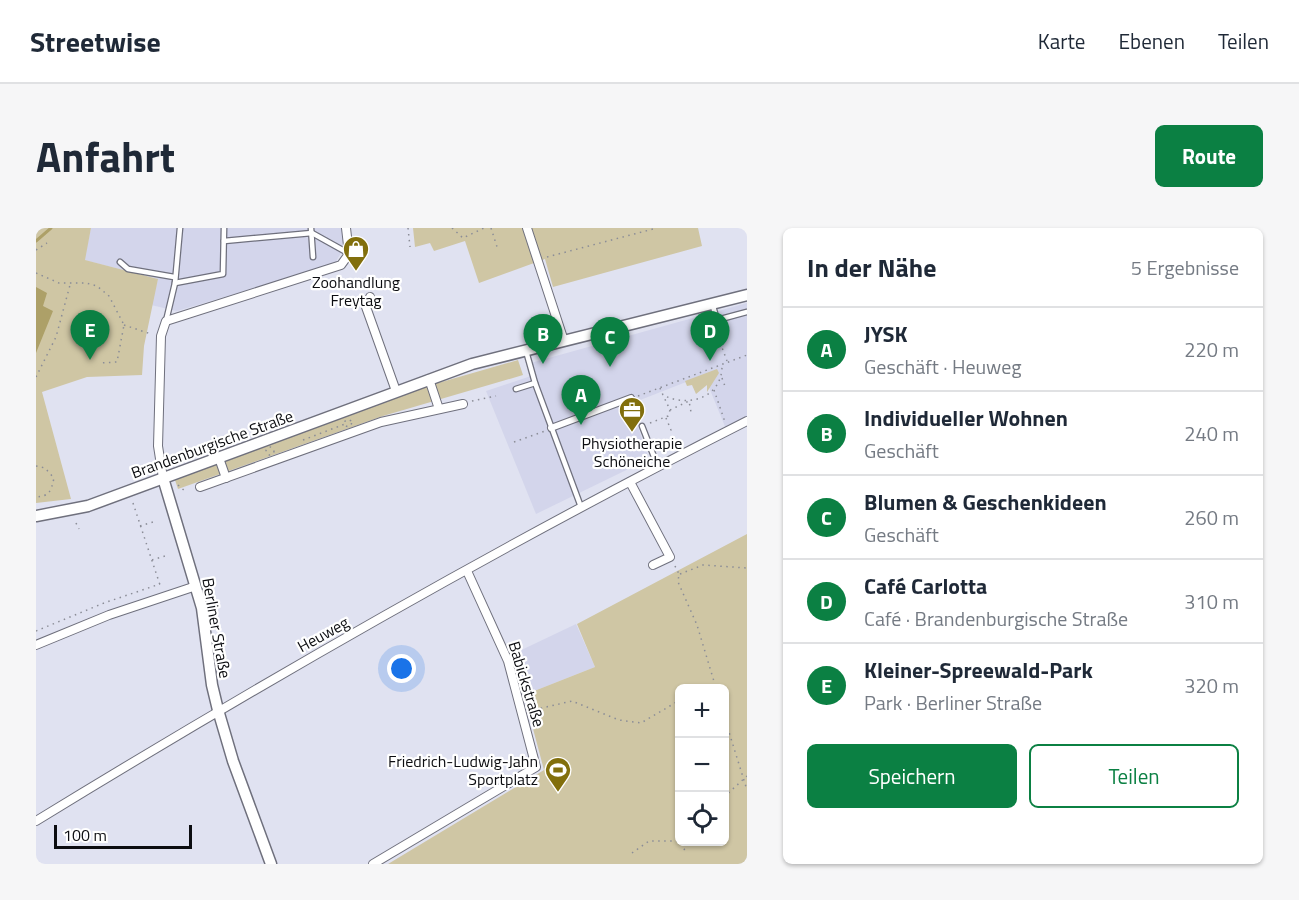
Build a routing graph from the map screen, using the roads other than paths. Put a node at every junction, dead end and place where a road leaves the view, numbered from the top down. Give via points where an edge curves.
1 (180, 228) edge
2 (224, 228) edge
3 (346, 228) edge
4 (527, 228) edge
5 (311, 231) edge
6 (224, 242) junction
7 (349, 254) junction
8 (313, 257) dead end
9 (120, 262) dead end
10 (174, 277) junction
11 (175, 283) junction
12 (747, 295) edge
13 (370, 297) dead end
14 (712, 303) junction
15 (747, 312) edge
16 (166, 321) junction
17 (564, 341) junction
18 (526, 351) junction
19 (429, 379) junction
20 (535, 383) junction
21 (516, 389) dead end
22 (396, 391) junction
23 (631, 398) road end
24 (463, 404) road end
25 (439, 409) junction
26 (747, 422) edge
27 (642, 426) road end
28 (551, 428) junction
29 (219, 458) junction
30 (658, 467) junction
31 (163, 478) junction
32 (226, 478) junction
33 (630, 482) junction
34 (200, 488) dead end
35 (581, 507) junction
36 (36, 516) edge
37 (653, 565) dead end
38 (466, 571) junction
39 (196, 586) junction
40 (36, 645) edge
41 (218, 710) junction
42 (36, 821) edge
43 (271, 864) edge
44 (373, 864) edge

1 - 10 lane
2 - 6 lane
3 - 7 street
4 - 17 street
5 - 6 lane
5 - 7 lane
5 - 8 lane
6 - 11 lane via 223,274
7 - 16 street via 341,265
9 - 10 lane via 128,269
10 - 11 lane
11 - 16 lane
12 - 14 street, Brandenburgische Straße
13 - 22 street via 366,307
14 - 15 lane via 717,320
14 - 17 street, Brandenburgische Straße
16 - 31 street, Berliner Straße via 161,336 158,446
17 - 18 street, Brandenburgische Straße
18 - 19 street, Brandenburgische Straße
18 - 20 lane
19 - 22 street, Brandenburgische Straße
19 - 25 street
20 - 21 lane
20 - 28 lane
22 - 29 street, Brandenburgische Straße
23 - 28 street
24 - 25 street
25 - 32 street via 381,422
26 - 30 street, Heuweg
27 - 30 lane
28 - 35 lane
29 - 31 street, Brandenburgische Straße
29 - 32 street
30 - 33 street, Heuweg
31 - 36 street, Brandenburgische Straße via 80,509
31 - 39 street, Berliner Straße
32 - 34 street
33 - 35 street, Heuweg
33 - 37 street via 670,557
35 - 38 street, Heuweg
38 - 41 street, Heuweg
38 - 44 street, Babickstraße via 508,661 536,767
39 - 40 street
39 - 41 street, Berliner Straße
41 - 42 street, Heuweg
41 - 43 street, Berliner Straße

